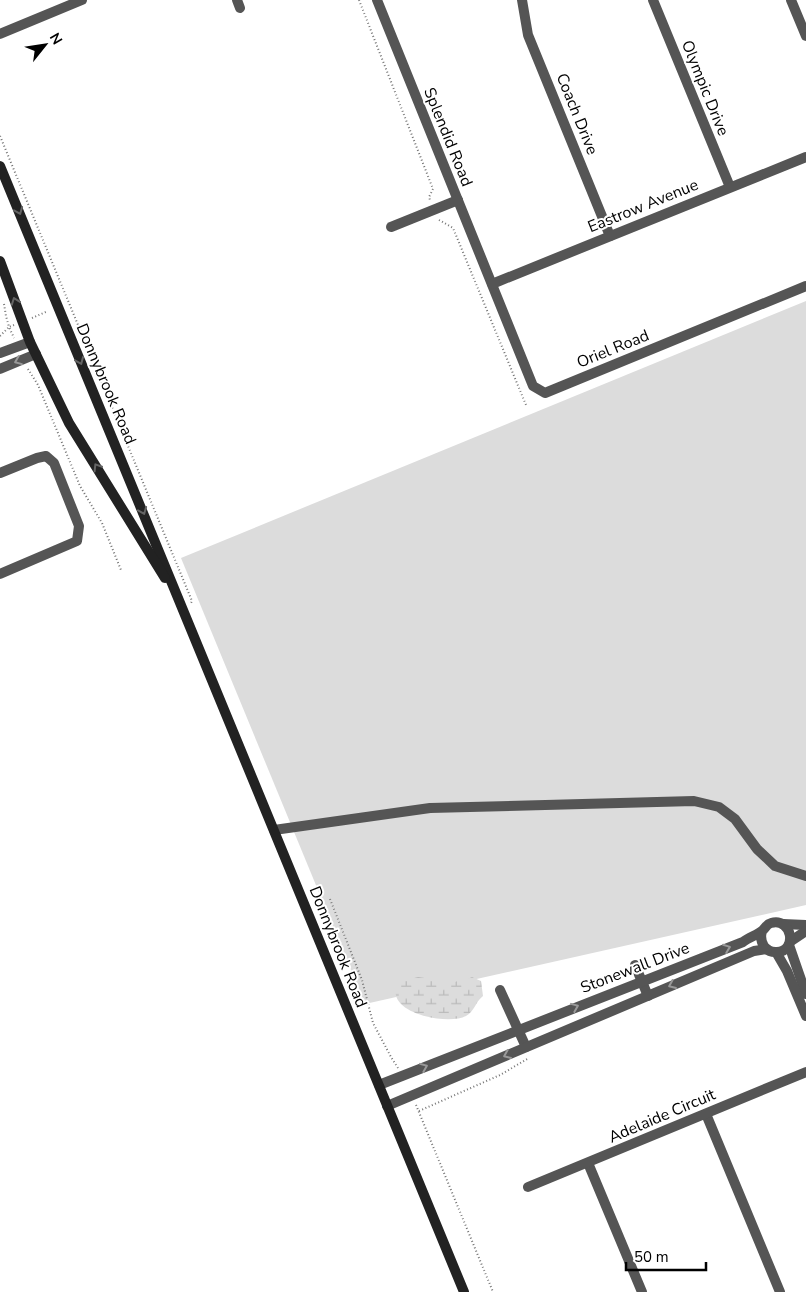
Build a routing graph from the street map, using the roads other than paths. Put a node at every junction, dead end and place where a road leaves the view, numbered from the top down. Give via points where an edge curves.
1 (82, 0) edge
2 (377, 0) edge
3 (522, 0) edge
4 (653, 0) edge
5 (792, 0) edge
6 (0, 34) edge
7 (806, 36) edge
8 (806, 157) edge
9 (0, 166) edge
10 (730, 187) junction
11 (458, 200) junction
12 (391, 227) dead end
13 (610, 236) junction
14 (0, 261) edge
15 (492, 284) junction
16 (806, 286) edge
17 (30, 342) junction
18 (0, 353) edge
19 (36, 354) junction
20 (0, 368) edge
21 (0, 473) edge
22 (0, 574) edge
23 (185, 613) junction
24 (274, 830) junction
25 (806, 876) edge
26 (783, 924) junction
27 (806, 925) edge
28 (762, 931) junction
29 (806, 931) edge
30 (790, 943) junction
31 (771, 951) junction
32 (635, 966) dead end
33 (642, 980) junction
34 (500, 990) dead end
35 (806, 994) edge
36 (648, 996) junction
37 (806, 1016) edge
38 (518, 1030) junction
39 (526, 1047) junction
40 (806, 1072) edge
41 (379, 1085) junction
42 (387, 1106) junction
43 (706, 1114) junction
44 (588, 1163) junction
45 (528, 1187) dead end
46 (464, 1292) edge
47 (642, 1292) edge
48 (780, 1292) edge

1 - 6 street
2 - 11 street, Splendid Road
3 - 13 street, Coach Drive via 528,35
4 - 10 street, Olympic Drive
5 - 7 street
8 - 10 street, Eastrow Avenue
9 -> 23 main road, Donnybrook Road
10 - 13 street, Eastrow Avenue
11 - 12 street
11 - 15 street, Splendid Road
13 - 15 street, Eastrow Avenue
17 -> 14 main road, Donnybrook Road
15 - 16 street, Oriel Road via 533,386 545,393
17 - 18 street
17 - 19 main road, Donnybrook Road
19 -> 20 street
23 -> 19 main road, Donnybrook Road via 69,422
21 - 22 street via 46,456 54,463 79,526 77,541
23 - 24 main road, Donnybrook Road
24 - 25 street via 430,808 694,801 719,807 735,819 757,849 775,866
24 - 41 main road, Donnybrook Road
26 - 27 street
26 - 28 street via 773,922
26 - 30 street via 790,931
28 - 31 street via 761,941
33 -> 28 street, Stonewall Drive via 743,942
29 - 30 street
30 - 31 street via 781,952
30 - 35 street
31 -> 36 street, Stonewall Drive via 754,951
31 - 37 street via 787,971
32 - 33 street
33 - 36 street
38 -> 33 street, Stonewall Drive
34 - 38 street
36 - 39 street, Stonewall Drive
38 - 39 street
41 -> 38 street, Stonewall Drive
39 -> 42 street, Stonewall Drive
40 - 43 street, Adelaide Circuit
41 - 42 main road, Donnybrook Road
42 - 46 main road, Donnybrook Road
43 - 44 street, Adelaide Circuit
43 - 48 street
44 - 45 street, Adelaide Circuit
44 - 47 street

